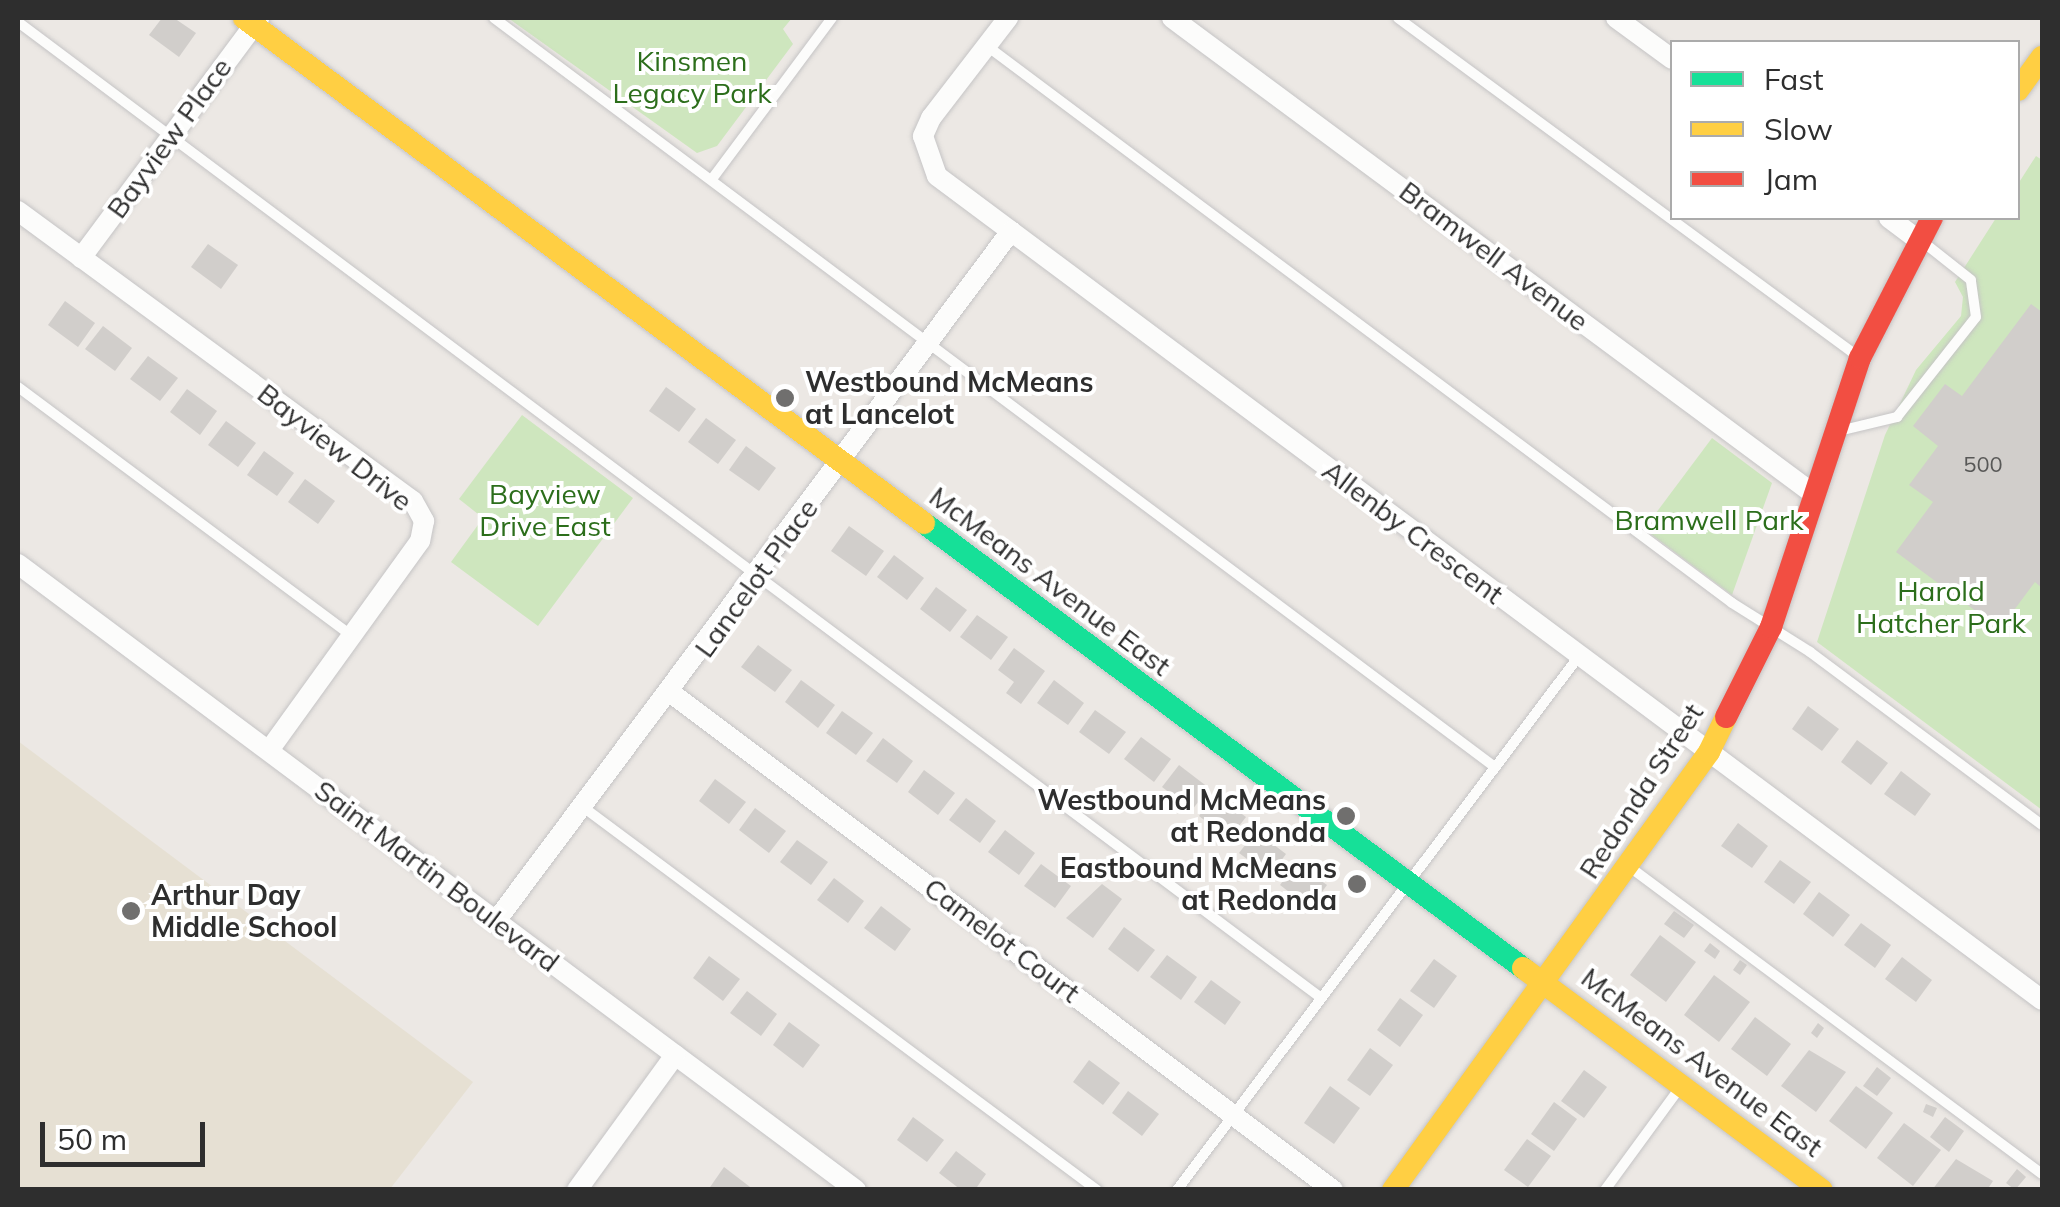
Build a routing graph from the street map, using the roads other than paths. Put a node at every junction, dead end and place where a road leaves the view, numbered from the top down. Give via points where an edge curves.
1 (494, 18) edge
2 (832, 18) edge
3 (1008, 18) edge
4 (1172, 18) edge
5 (1398, 18) edge
6 (1616, 18) edge
7 (252, 20) edge
8 (18, 22) edge
9 (987, 46) junction
10 (2042, 57) edge
11 (1670, 58) edge
12 (2020, 87) edge
13 (170, 134) junction
14 (712, 179) junction
15 (18, 211) edge
16 (1670, 218) edge
17 (1672, 220) edge
18 (1891, 220) edge
19 (1931, 220) edge
20 (1011, 231) junction
21 (1918, 238) junction
22 (81, 258) junction
23 (928, 343) junction
24 (1860, 358) junction
25 (18, 387) edge
26 (1836, 431) junction
27 (840, 462) junction
28 (1814, 494) junction
29 (18, 564) edge
30 (759, 575) junction
31 (1770, 627) junction
32 (352, 636) junction
33 (1579, 656) junction
34 (671, 693) junction
35 (269, 750) junction
36 (1709, 752) junction
37 (1495, 767) junction
38 (583, 808) junction
39 (2042, 825) edge
40 (1630, 867) junction
41 (1404, 883) junction
42 (496, 921) junction
43 (1546, 982) junction
44 (1320, 997) junction
45 (2042, 1000) edge
46 (676, 1055) junction
47 (1682, 1084) junction
48 (1234, 1114) junction
49 (2042, 1174) edge
50 (577, 1190) edge
51 (856, 1190) edge
52 (1097, 1190) edge
53 (1177, 1190) edge
54 (1333, 1190) edge
55 (1393, 1190) edge
56 (1605, 1190) edge
57 (1822, 1190) edge

1 - 14 lane
2 - 14 lane
3 - 9 street, Allenby Crescent
4 - 28 street, Bramwell Avenue
5 - 16 lane
6 - 11 street
7 - 13 street, Bayview Place
7 - 27 street, McMeans Avenue East
8 - 13 lane
9 - 20 street, Allenby Crescent via 930,118 925,156 937,176
9 - 31 lane
10 - 12 street
13 - 22 street, Bayview Place
13 - 30 lane
14 - 23 lane
15 - 22 street, Bayview Drive
17 - 24 lane
18 - 21 street
19 - 21 street, Redonda Street
20 - 23 street, Lancelot Place
20 - 33 street, Allenby Crescent
21 - 24 street, Redonda Street
21 - 26 lane via 1971,280 1976,318 1897,417
22 - 32 street, Bayview Drive via 413,502 424,521 420,542
23 - 27 street, Lancelot Place
23 - 37 lane
24 - 26 street, Redonda Street
25 - 32 lane
26 - 28 street, Redonda Street
27 - 30 street, Lancelot Place
27 - 41 street, McMeans Avenue East
28 - 31 street, Redonda Street
29 - 35 street, Saint Martin Boulevard
30 - 34 street, Lancelot Place
30 - 44 lane
31 - 36 street, Redonda Street
31 - 39 lane
32 - 35 street, Bayview Drive
33 - 36 street, Allenby Crescent
33 - 37 lane
34 - 38 street, Lancelot Place
34 - 48 street, Camelot Court
35 - 42 street, Saint Martin Boulevard
36 - 40 street, Redonda Street
36 - 45 street, Allenby Crescent
37 - 41 lane
38 - 42 street, Lancelot Place
38 - 52 lane
40 - 43 street, Redonda Street
40 - 49 lane
41 - 43 street, McMeans Avenue East
41 - 44 lane
42 - 46 street, Saint Martin Boulevard
43 - 47 street, McMeans Avenue East
43 - 55 street, Redonda Street
44 - 48 lane
46 - 50 street
46 - 51 street, Saint Martin Boulevard
47 - 56 lane
47 - 57 street, McMeans Avenue East
48 - 53 lane
48 - 54 street, Camelot Court

